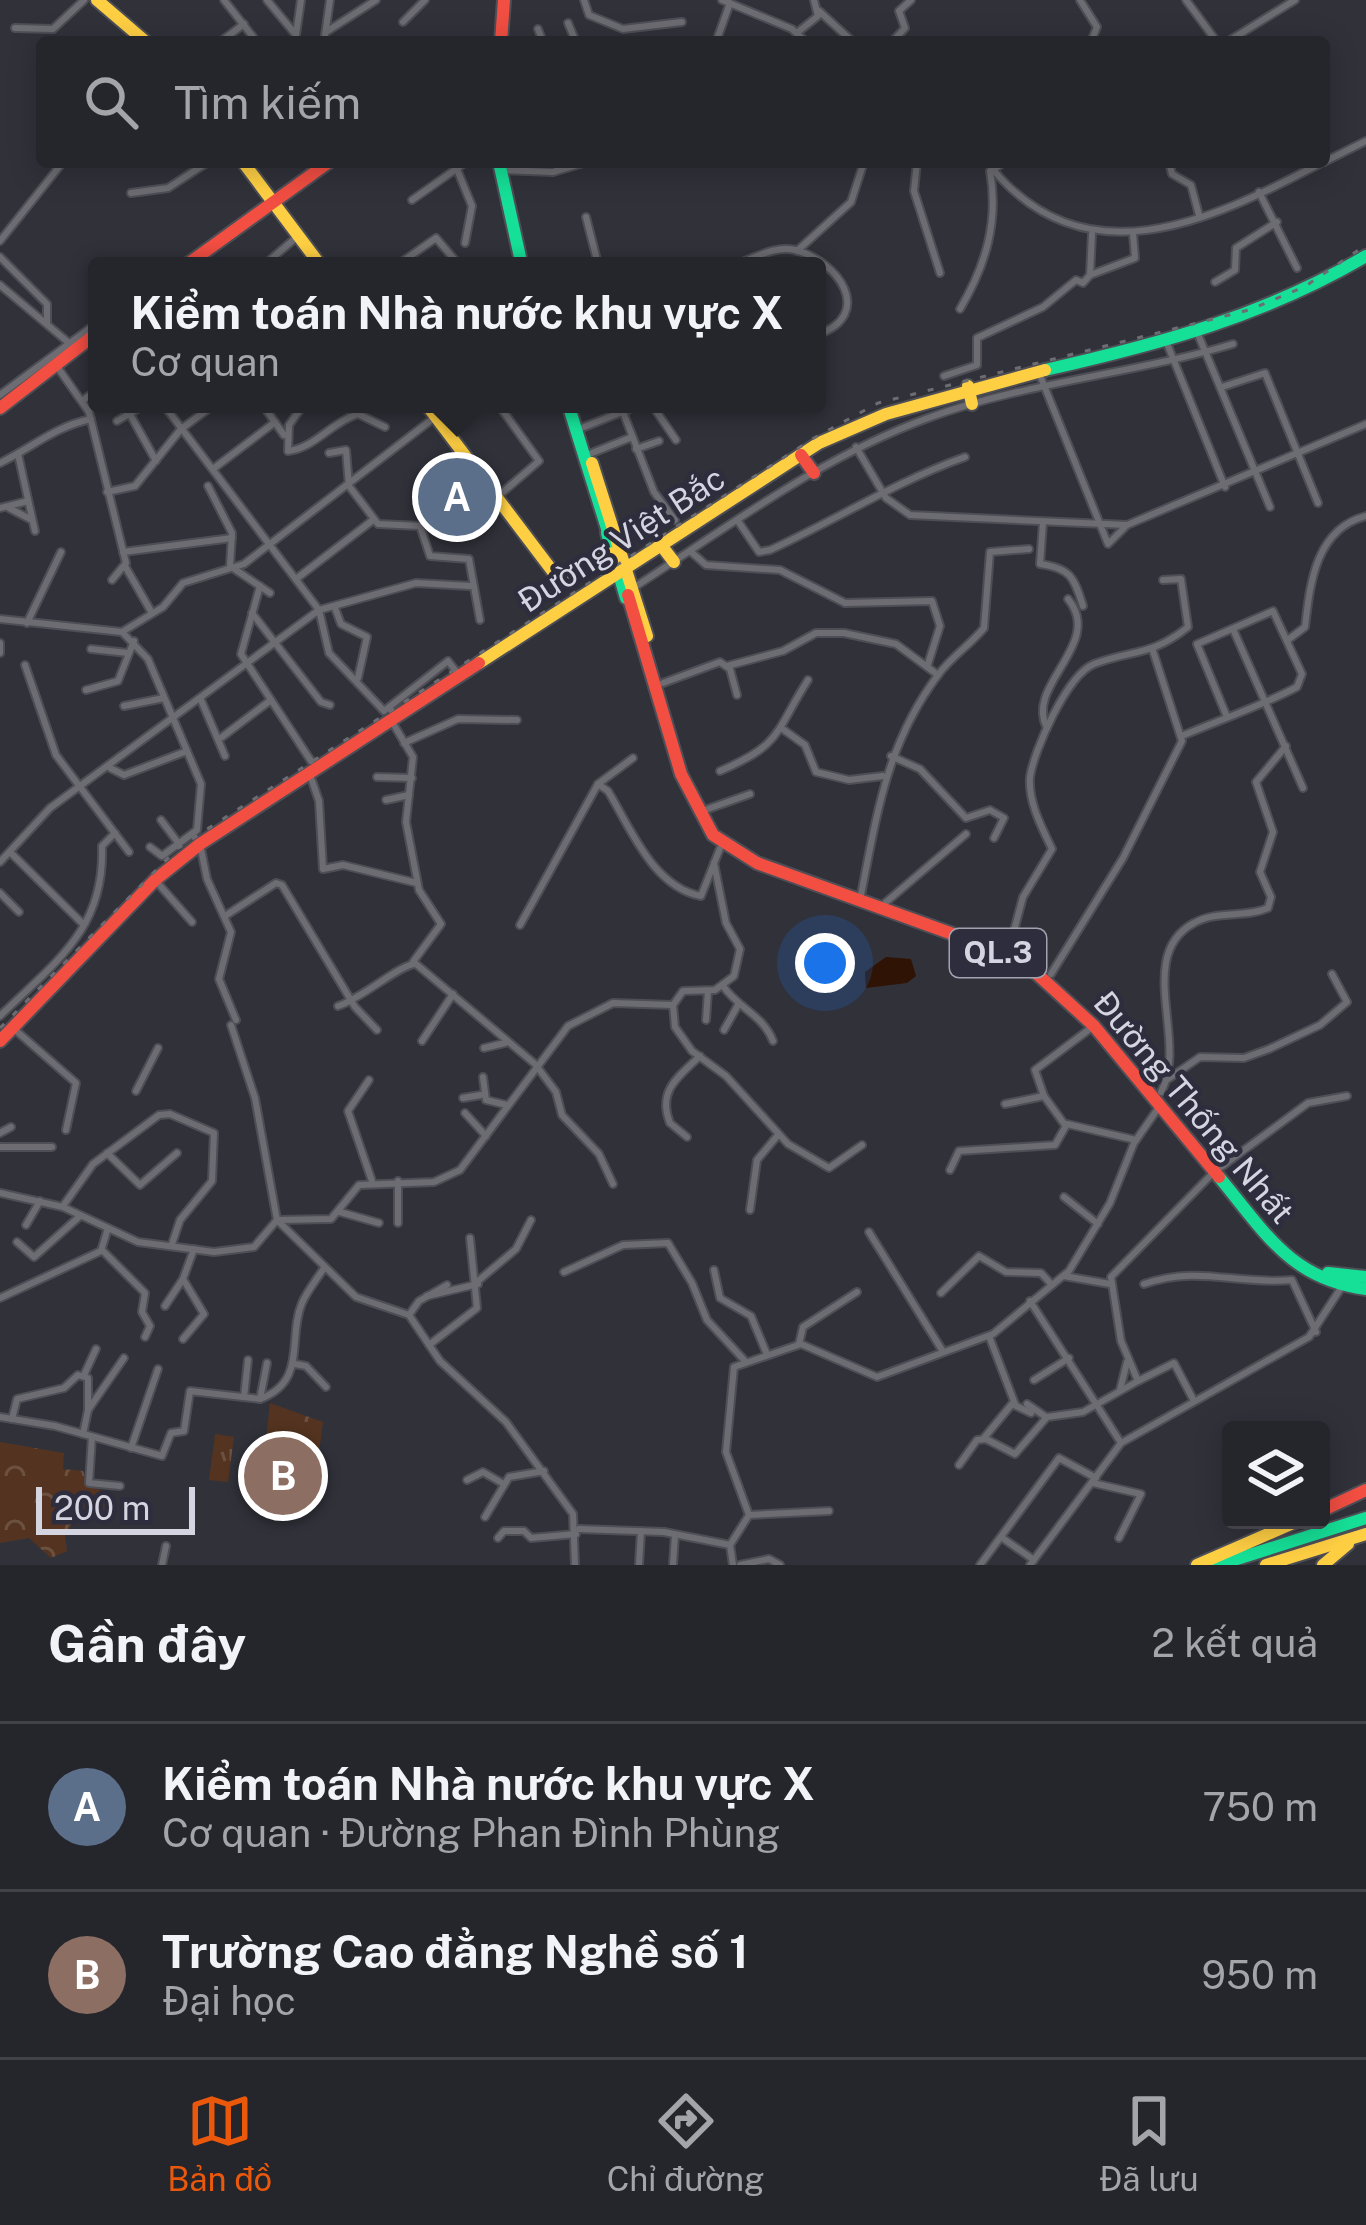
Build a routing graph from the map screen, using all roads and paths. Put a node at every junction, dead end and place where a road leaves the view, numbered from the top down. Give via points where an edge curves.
1 (84, 0) edge
2 (224, 0) edge
3 (267, 0) edge
4 (302, 0) edge
5 (329, 0) edge
6 (376, 0) edge
7 (424, 0) edge
8 (504, 0) edge
9 (584, 0) edge
10 (814, 0) edge
11 (911, 0) edge
12 (1080, 0) edge
13 (1186, 0) edge
14 (1295, 0) edge
15 (104, 2) edge
16 (726, 2) edge
17 (819, 11) junction
18 (403, 22) dead end
19 (682, 22) dead end
20 (568, 23) dead end
21 (244, 24) junction
22 (15, 28) dead end
23 (538, 29) dead end
24 (326, 32) junction
25 (140, 36) edge
26 (228, 36) edge
27 (253, 36) edge
28 (293, 36) edge
29 (296, 36) edge
30 (325, 36) edge
31 (499, 36) edge
32 (541, 36) edge
33 (573, 36) edge
34 (718, 36) edge
35 (796, 36) edge
36 (801, 36) edge
37 (846, 36) edge
38 (898, 36) edge
39 (1093, 36) edge
40 (1213, 36) edge
41 (1236, 36) edge
42 (1366, 141) edge
43 (1330, 159) edge
44 (58, 168) edge
45 (199, 168) edge
46 (248, 168) edge
47 (321, 168) edge
48 (450, 168) edge
49 (457, 168) edge
50 (500, 168) edge
51 (518, 168) edge
52 (567, 168) edge
53 (862, 168) edge
54 (916, 168) edge
55 (990, 168) edge
56 (992, 168) edge
57 (1170, 168) edge
58 (1310, 168) edge
59 (1259, 192) junction
60 (131, 193) dead end
61 (412, 200) dead end
62 (273, 202) junction
63 (1199, 215) junction
64 (586, 217) dead end
65 (1277, 222) junction
66 (1133, 232) junction
67 (1092, 234) junction
68 (298, 236) junction
69 (0, 241) edge
70 (465, 243) dead end
71 (797, 250) junction
72 (408, 256) edge
73 (1366, 256) edge
74 (197, 257) edge
75 (274, 257) edge
76 (314, 257) edge
77 (452, 257) edge
78 (522, 257) edge
79 (596, 257) edge
80 (752, 257) edge
81 (808, 257) edge
82 (0, 260) edge
83 (826, 268) edge
84 (1297, 268) dead end
85 (940, 273) dead end
86 (1090, 275) junction
87 (1215, 282) dead end
88 (0, 285) edge
89 (960, 309) dead end
90 (47, 323) junction
91 (826, 330) edge
92 (88, 331) edge
93 (1197, 332) junction
94 (88, 338) edge
95 (1166, 341) junction
96 (1233, 344) dead end
97 (72, 346) junction
98 (1206, 352) junction
99 (1173, 359) junction
100 (56, 364) junction
101 (1038, 369) junction
102 (944, 376) dead end
103 (968, 386) junction
104 (1045, 387) junction
105 (1222, 387) junction
106 (0, 395) edge
107 (88, 397) edge
108 (82, 401) junction
109 (971, 404) junction
110 (0, 407) edge
111 (135, 413) edge
112 (170, 413) edge
113 (203, 413) edge
114 (268, 413) edge
115 (299, 413) edge
116 (428, 413) edge
117 (433, 413) edge
118 (504, 413) edge
119 (573, 413) edge
120 (574, 413) edge
121 (620, 413) edge
122 (623, 413) edge
123 (658, 413) edge
124 (131, 416) junction
125 (91, 419) junction
126 (117, 421) dead end
127 (274, 422) junction
128 (1366, 424) edge
129 (385, 427) dead end
130 (181, 429) junction
131 (580, 429) junction
132 (286, 437) junction
133 (632, 437) junction
134 (676, 440) dead end
135 (659, 441) dead end
136 (856, 447) junction
137 (636, 448) junction
138 (329, 453) dead end
139 (18, 454) junction
140 (801, 455) junction
141 (1296, 456) junction
142 (965, 458) dead end
143 (588, 459) junction
144 (156, 461) junction
145 (0, 463) edge
146 (213, 469) junction
147 (814, 473) junction
148 (1258, 474) junction
149 (647, 477) junction
150 (208, 485) dead end
151 (349, 486) junction
152 (1225, 487) junction
153 (640, 490) dead end
154 (107, 492) junction
155 (882, 493) junction
156 (496, 498) junction
157 (28, 501) junction
158 (1318, 503) dead end
159 (3, 507) edge
160 (1270, 508) dead end
161 (1366, 516) edge
162 (32, 520) junction
163 (373, 520) junction
164 (675, 520) dead end
165 (738, 520) junction
166 (1043, 521) junction
167 (1099, 524) junction
168 (1127, 525) junction
169 (34, 531) dead end
170 (611, 534) dead end
171 (232, 538) junction
172 (270, 543) junction
173 (661, 545) junction
174 (1030, 549) dead end
175 (690, 551) junction
176 (61, 552) dead end
177 (123, 552) junction
178 (617, 552) junction
179 (674, 562) junction
180 (125, 566) junction
181 (230, 566) junction
182 (622, 570) junction
183 (296, 579) junction
184 (112, 580) dead end
185 (1162, 580) dead end
186 (260, 586) junction
187 (470, 586) junction
188 (629, 592) junction
189 (270, 593) dead end
190 (1068, 599) dead end
191 (1083, 606) dead end
192 (335, 608) junction
193 (319, 610) junction
194 (252, 613) junction
195 (152, 614) junction
196 (0, 619) edge
197 (480, 620) dead end
198 (27, 623) junction
199 (1233, 629) junction
200 (122, 632) junction
201 (1289, 639) junction
202 (134, 640) junction
203 (278, 641) junction
204 (0, 643) edge
205 (91, 649) dead end
206 (1153, 651) junction
207 (0, 653) edge
208 (128, 653) junction
209 (928, 664) junction
210 (25, 665) dead end
211 (245, 665) junction
212 (727, 666) junction
213 (656, 675) junction
214 (938, 675) junction
215 (459, 676) junction
216 (358, 678) junction
217 (808, 680) dead end
218 (86, 690) dead end
219 (736, 695) dead end
220 (164, 698) junction
221 (201, 699) junction
222 (271, 700) junction
223 (1265, 702) junction
224 (330, 705) dead end
225 (124, 706) dead end
226 (1227, 717) junction
227 (173, 720) junction
228 (391, 720) junction
229 (518, 720) dead end
230 (1047, 728) junction
231 (784, 730) junction
232 (1184, 735) junction
233 (222, 737) junction
234 (404, 742) junction
235 (1286, 746) junction
236 (187, 752) junction
237 (226, 756) dead end
238 (891, 756) junction
239 (633, 758) dead end
240 (310, 767) junction
241 (110, 768) junction
242 (720, 771) dead end
243 (883, 776) junction
244 (377, 777) dead end
245 (412, 778) junction
246 (598, 784) junction
247 (1303, 788) dead end
248 (82, 789) junction
249 (750, 794) dead end
250 (409, 796) junction
251 (386, 800) dead end
252 (705, 810) junction
253 (161, 820) dead end
254 (115, 833) junction
255 (966, 834) dead end
256 (994, 838) dead end
257 (724, 840) junction
258 (179, 844) junction
259 (200, 844) junction
260 (150, 847) dead end
261 (129, 852) dead end
262 (11, 853) junction
263 (0, 862) edge
264 (714, 863) junction
265 (155, 880) junction
266 (417, 883) junction
267 (0, 893) edge
268 (861, 898) junction
269 (885, 903) junction
270 (19, 912) dead end
271 (225, 916) junction
272 (192, 922) dead end
273 (82, 923) junction
274 (520, 925) dead end
275 (1009, 949) junction
276 (413, 963) junction
277 (1051, 974) junction
278 (1332, 974) dead end
279 (723, 986) junction
280 (708, 991) junction
281 (454, 993) junction
282 (352, 1002) junction
283 (674, 1005) junction
284 (738, 1005) junction
285 (338, 1006) dead end
286 (0, 1016) edge
287 (706, 1020) dead end
288 (1094, 1026) junction
289 (13, 1028) junction
290 (377, 1030) dead end
291 (724, 1030) dead end
292 (422, 1040) dead end
293 (0, 1041) edge
294 (772, 1041) dead end
295 (506, 1043) junction
296 (158, 1048) dead end
297 (484, 1048) dead end
298 (700, 1056) junction
299 (535, 1064) junction
300 (483, 1078) dead end
301 (369, 1080) dead end
302 (136, 1091) dead end
303 (1164, 1094) junction
304 (482, 1095) junction
305 (1044, 1096) junction
306 (1347, 1096) dead end
307 (463, 1098) dead end
308 (1005, 1104) dead end
309 (507, 1105) junction
310 (465, 1113) dead end
311 (1065, 1125) junction
312 (11, 1127) dead end
313 (66, 1130) dead end
314 (0, 1133) edge
315 (778, 1135) junction
316 (486, 1136) junction
317 (687, 1137) dead end
318 (1136, 1140) junction
319 (862, 1145) dead end
320 (0, 1147) edge
321 (52, 1148) dead end
322 (107, 1153) junction
323 (177, 1154) dead end
324 (1218, 1169) junction
325 (950, 1170) dead end
326 (372, 1181) junction
327 (398, 1181) junction
328 (614, 1184) dead end
329 (0, 1193) edge
330 (1064, 1197) dead end
331 (40, 1201) junction
332 (63, 1207) junction
333 (750, 1210) dead end
334 (340, 1212) junction
335 (80, 1215) junction
336 (277, 1220) junction
337 (531, 1220) dead end
338 (379, 1222) dead end
339 (398, 1223) dead end
340 (1098, 1224) junction
341 (26, 1225) dead end
342 (109, 1228) junction
343 (869, 1232) dead end
344 (470, 1238) dead end
345 (17, 1242) dead end
346 (172, 1244) junction
347 (194, 1249) junction
348 (102, 1250) junction
349 (324, 1268) junction
350 (714, 1270) dead end
351 (564, 1272) dead end
352 (1064, 1276) junction
353 (1366, 1277) edge
354 (183, 1279) junction
355 (478, 1282) junction
356 (1341, 1283) junction
357 (1110, 1284) junction
358 (1144, 1284) dead end
359 (447, 1285) dead end
360 (1052, 1285) junction
361 (1366, 1289) edge
362 (857, 1292) dead end
363 (941, 1293) dead end
364 (427, 1296) junction
365 (0, 1298) edge
366 (1030, 1301) junction
367 (165, 1306) dead end
368 (409, 1315) junction
369 (1316, 1332) junction
370 (145, 1336) dead end
371 (989, 1336) junction
372 (183, 1339) dead end
373 (799, 1344) junction
374 (429, 1346) junction
375 (96, 1349) dead end
376 (942, 1351) junction
377 (766, 1352) junction
378 (124, 1358) dead end
379 (1069, 1358) junction
380 (248, 1360) dead end
381 (745, 1361) junction
382 (1127, 1362) junction
383 (267, 1363) dead end
384 (295, 1364) junction
385 (158, 1370) dead end
386 (84, 1375) junction
387 (1034, 1381) dead end
388 (1138, 1381) junction
389 (326, 1387) dead end
390 (1120, 1393) junction
391 (244, 1397) junction
392 (260, 1399) junction
393 (1194, 1401) junction
394 (1015, 1404) junction
395 (1100, 1404) junction
396 (88, 1410) junction
397 (0, 1417) edge
398 (1046, 1418) junction
399 (12, 1419) junction
400 (88, 1436) junction
401 (984, 1438) junction
402 (1121, 1443) junction
403 (131, 1448) junction
404 (959, 1466) dead end
405 (544, 1472) junction
406 (467, 1480) dead end
407 (1094, 1480) junction
408 (502, 1483) junction
409 (120, 1486) dead end
410 (1366, 1490) edge
411 (1330, 1507) edge
412 (829, 1511) dead end
413 (748, 1515) junction
414 (485, 1517) dead end
415 (1366, 1518) edge
416 (1279, 1529) edge
417 (577, 1531) junction
418 (641, 1531) junction
419 (675, 1534) junction
420 (1001, 1537) junction
421 (1366, 1537) edge
422 (498, 1538) dead end
423 (1118, 1538) dead end
424 (730, 1545) junction
425 (166, 1546) dead end
426 (1032, 1562) edge
427 (162, 1565) edge
428 (574, 1565) edge
429 (640, 1565) edge
430 (673, 1565) edge
431 (736, 1565) edge
432 (780, 1565) edge
433 (980, 1565) edge
434 (1197, 1565) edge
435 (1218, 1565) edge
436 (1266, 1565) edge
437 (1323, 1565) edge

1 - 22 street via 52,29
2 - 21 street
3 - 28 street
4 - 29 street
5 - 24 street
6 - 24 street
7 - 18 street
8 - 31 main road
9 - 19 street via 589,14 614,28
10 - 17 street
11 - 38 street via 899,11 905,28
12 - 39 street via 1097,27
13 - 40 street
14 - 41 street
15 - 25 main road
16 - 34 street
16 - 35 street
17 - 36 street
17 - 37 street
20 - 33 street
21 - 26 street
21 - 27 street
23 - 32 street
24 - 30 street
42 - 43 street
44 - 69 street
45 - 60 street via 168,188
46 - 62 main road
47 - 62 main road
48 - 61 street
49 - 70 street via 472,206
50 - 78 main road
51 - 52 street
53 - 71 street via 851,202
54 - 85 street via 914,190
55 - 89 street via 989,246
56 - 67 street via 1036,211
57 - 63 street via 1191,185
58 - 59 street
59 - 63 street
59 - 65 street
62 - 68 main road
62 - 74 main road
63 - 66 street
64 - 79 street
65 - 84 street
65 - 87 street via 1236,248 1235,270
66 - 67 street
66 - 86 street via 1135,258
67 - 86 street
68 - 75 street
68 - 76 main road
71 - 80 street
71 - 81 street
72 - 77 street via 436,238
73 - 93 main road, Đường Việt Bắc via 1283,304
82 - 90 street via 47,304
83 - 91 street via 848,297 846,318
86 - 102 street via 976,338 977,365
88 - 90 street
90 - 97 street
92 - 97 street
93 - 95 main road, Đường Việt Bắc
93 - 98 street
94 - 97 main road
95 - 99 street
95 - 101 main road, Đường Việt Bắc
96 - 98 street
97 - 100 main road
97 - 106 street
98 - 99 street
98 - 105 street
99 - 104 street
99 - 152 street
100 - 108 street
100 - 110 main road
101 - 103 main road, Đường Việt Bắc
101 - 104 street
103 - 109 main road
103 - 140 main road, Đường Việt Bắc via 892,409
104 - 109 street
104 - 167 street
105 - 141 street via 1265,373
105 - 148 street
107 - 108 street
108 - 125 street
109 - 136 street
111 - 124 street
112 - 130 street
113 - 130 street
114 - 127 street
115 - 132 street
116 - 151 street
117 - 156 main road
118 - 156 street via 539,461
119 - 143 main road
120 - 131 main road
121 - 131 street
122 - 133 street
123 - 134 street
124 - 126 street
124 - 144 street
125 - 139 street via 51,430
125 - 154 street
127 - 132 street
127 - 146 street
128 - 141 street
129 - 132 street via 358,414 332,424 307,448 288,451
130 - 144 street
130 - 146 street
131 - 143 main road
133 - 137 street
133 - 143 street
135 - 137 street
136 - 147 street
136 - 155 street
137 - 149 street
138 - 151 street via 346,450
139 - 145 street
139 - 157 street
140 - 147 main road
140 - 173 main road, Đường Việt Bắc
141 - 148 street
141 - 158 street
142 - 155 street
143 - 170 main road
143 - 178 main road, Đường Thống Nhất
144 - 154 street via 135,485
146 - 172 street
147 - 165 street
148 - 152 street
148 - 160 street
149 - 153 street
149 - 164 street
150 - 171 street
151 - 163 street
151 - 172 street
152 - 168 street
154 - 177 street
155 - 165 street via 770,550 759,552
155 - 166 street via 910,515
156 - 178 main road via 557,577
157 - 159 street
157 - 162 street
159 - 162 street
161 - 201 street via 1326,546 1306,590 1305,627
162 - 169 street
163 - 183 street
163 - 187 street via 420,526 430,556 464,555
165 - 175 street
166 - 167 street
166 - 191 street via 1040,563 1073,576
167 - 168 street
167 - 168 street via 1108,544
171 - 177 street
171 - 181 street
172 - 181 street
172 - 183 street
173 - 179 main road
173 - 182 main road, Đường Việt Bắc
174 - 214 street via 990,552 986,623
175 - 179 street
175 - 209 street via 706,565 779,570 852,605 932,601 940,626
176 - 198 street
177 - 180 street
178 - 182 main road, Đường Thống Nhất
179 - 188 street
180 - 184 street
180 - 195 street
181 - 186 street
181 - 195 street via 183,583
182 - 188 main road, Đường Thống Nhất
182 - 215 main road, Đường Việt Bắc
183 - 193 street
185 - 206 street via 1181,580 1189,625
186 - 189 street
186 - 194 street
187 - 192 street via 416,583
187 - 197 street
188 - 213 main road, Đường Thống Nhất / QL.3
190 - 230 street via 1078,635 1047,697
192 - 193 street
192 - 216 street via 341,624 368,640
193 - 203 street
193 - 216 street via 329,653
194 - 203 street
194 - 211 street via 240,653
195 - 200 street
196 - 198 street
198 - 200 street
199 - 201 street via 1274,611
199 - 223 street
199 - 226 street via 1196,648
200 - 202 street
201 - 223 street via 1301,681
202 - 208 street
202 - 220 street
203 - 211 street
203 - 224 street
204 - 207 street
205 - 208 street
206 - 230 street via 1090,666
206 - 232 street
208 - 218 street via 117,682
209 - 212 street via 883,640 820,632
209 - 214 street
210 - 248 street via 56,755
211 - 221 street
211 - 222 street
212 - 213 street
212 - 219 street
213 - 252 main road, Đường Thống Nhất / QL.3
213 - 257 main road, Đường Thống Nhất / QL.3 via 690,801
214 - 238 street
215 - 216 street via 448,661 384,711
215 - 228 main road, Đường Việt Bắc
217 - 231 street
220 - 225 street
220 - 227 street
221 - 227 street
221 - 233 street
222 - 233 street
222 - 240 street
223 - 226 street
223 - 235 street
226 - 232 street
227 - 236 street
227 - 241 street
228 - 234 street
228 - 240 main road, Đường Việt Bắc
229 - 234 street via 458,719
230 - 275 street via 1030,783 1052,851 1025,893
231 - 242 street via 757,755
231 - 243 street via 805,745 816,772 849,780
232 - 277 street via 1123,858
233 - 237 street
234 - 245 street
235 - 247 street
235 - 303 street via 1256,782 1274,832 1261,872 1268,908 1190,924 1168,952
236 - 241 street via 124,775
236 - 258 street via 203,791 197,830
238 - 243 street
238 - 256 street via 920,769 966,818 987,810 1004,818
239 - 246 street
240 - 259 main road, Đường Việt Bắc
240 - 266 street via 323,869 343,865
241 - 248 street
243 - 268 street
244 - 245 street
245 - 250 street
246 - 264 street via 673,886 700,896
246 - 274 street
248 - 254 street
248 - 262 street via 50,808
249 - 252 street
250 - 251 street
250 - 266 street
252 - 257 main road, Đường Thống Nhất / QL.3
253 - 258 street
254 - 261 street
254 - 273 street via 102,846 102,892
255 - 269 street
257 - 264 street
257 - 268 main road, Đường Thống Nhất / QL.3
258 - 260 street via 161,856
259 - 265 main road, Đường Việt Bắc
259 - 271 street
262 - 263 street
262 - 273 street
264 - 279 street via 725,923 741,952
265 - 272 street
265 - 289 main road, Đường Việt Bắc
266 - 276 street via 440,926
267 - 270 street
268 - 269 main road, Đường Thống Nhất / QL.3
268 - 288 main road, Đường Thống Nhất / QL.3 via 1035,972
269 - 275 main road, Đường Thống Nhất / QL.3
271 - 282 street via 280,884
271 - 336 street via 231,936 219,979 255,1098
273 - 286 street via 77,939
275 - 277 main road, Đường Thống Nhất / QL.3
276 - 281 street
276 - 282 street
277 - 303 main road, Đường Thống Nhất / QL.3
278 - 303 street via 1347,998 1327,1021 1249,1057 1197,1058
279 - 280 street
279 - 284 street
280 - 283 street via 683,991
280 - 287 street
281 - 292 street
281 - 295 street
282 - 285 street
282 - 290 street
283 - 298 street via 677,1032
283 - 299 street via 613,1003 568,1026
284 - 291 street
284 - 294 street via 763,1021
288 - 303 main road, Đường Thống Nhất / QL.3
288 - 305 street via 1035,1070
289 - 293 main road, Đường Việt Bắc
289 - 313 street via 76,1083
295 - 297 street
295 - 299 street
296 - 302 street
298 - 315 street
298 - 317 street via 665,1098 670,1123
299 - 309 street
299 - 328 street via 563,1118 599,1154
300 - 304 street
301 - 326 street via 348,1111
303 - 318 street
303 - 324 main road, Đường Thống Nhất / QL.3
304 - 307 street
304 - 309 street
305 - 308 street
305 - 311 street
306 - 324 street via 1308,1103
309 - 316 street
310 - 316 street
311 - 318 street
311 - 325 street via 1055,1145 959,1150
312 - 314 street
315 - 319 street via 829,1168
315 - 333 street via 757,1160
316 - 327 street via 453,1176
318 - 340 street
320 - 321 street
322 - 323 street via 140,1185
322 - 332 street
322 - 346 street via 164,1113 214,1131 212,1180 179,1220
324 - 356 main road, Đường Thống Nhất / QL.3 via 1286,1248
324 - 357 street
326 - 327 street
326 - 334 street via 352,1189
327 - 339 street
329 - 331 street
330 - 340 street
331 - 332 street
331 - 341 street
332 - 335 street
334 - 336 street via 328,1220
334 - 338 street
335 - 342 street
335 - 345 street via 34,1257
336 - 347 street via 254,1247
336 - 349 street
337 - 355 street via 516,1249
340 - 352 street
342 - 346 street via 138,1242
342 - 348 street
343 - 376 street
344 - 355 street
346 - 347 street
347 - 354 street
348 - 365 street
348 - 370 street via 145,1292
349 - 368 street via 356,1297
349 - 384 street via 300,1307
350 - 377 street via 720,1298 751,1316
351 - 381 street via 623,1244 668,1243 706,1321
352 - 357 street
352 - 360 street
353 - 356 main road
354 - 367 street
354 - 372 street via 204,1314
355 - 364 street
355 - 374 street via 475,1313
356 - 361 main road, QL.3
356 - 369 street
357 - 382 street
358 - 369 street via 1192,1272 1227,1282 1292,1280
359 - 364 street
360 - 363 street via 1041,1273 1006,1272 979,1256
360 - 366 street
362 - 373 street via 803,1327
364 - 368 street
366 - 371 street
366 - 379 street
368 - 374 street
369 - 393 street
371 - 376 street
371 - 394 street
373 - 376 street via 878,1377
373 - 377 street
374 - 405 street
375 - 386 street
377 - 381 street
378 - 396 street
379 - 387 street
379 - 395 street
380 - 391 street
381 - 413 street via 732,1372 726,1453
382 - 388 street
382 - 390 street
383 - 392 street
384 - 389 street
384 - 392 street
385 - 403 street
386 - 396 street
386 - 399 street via 17,1399
388 - 390 street
388 - 393 street via 1175,1364
390 - 395 street
391 - 392 street
391 - 403 street via 190,1391 184,1431 169,1436 162,1456
393 - 402 street
394 - 398 street
394 - 401 street
395 - 398 street
395 - 402 street
396 - 400 street
397 - 399 street
398 - 401 street via 1015,1454
399 - 400 street
400 - 403 street
400 - 409 street via 89,1483
401 - 404 street
402 - 407 street
405 - 408 street
405 - 417 street
406 - 408 street via 483,1472
407 - 420 street via 1059,1458
407 - 423 street via 1141,1494
407 - 426 street
408 - 414 street
410 - 411 main road
412 - 413 street
413 - 424 street
415 - 435 main road
416 - 434 main road
417 - 418 street
417 - 422 street via 531,1538 508,1531
417 - 428 street
418 - 419 street
418 - 429 street
419 - 424 street
419 - 430 street
420 - 426 street
420 - 433 street
421 - 436 main road
421 - 437 main road
424 - 431 street
425 - 427 street
431 - 432 street

